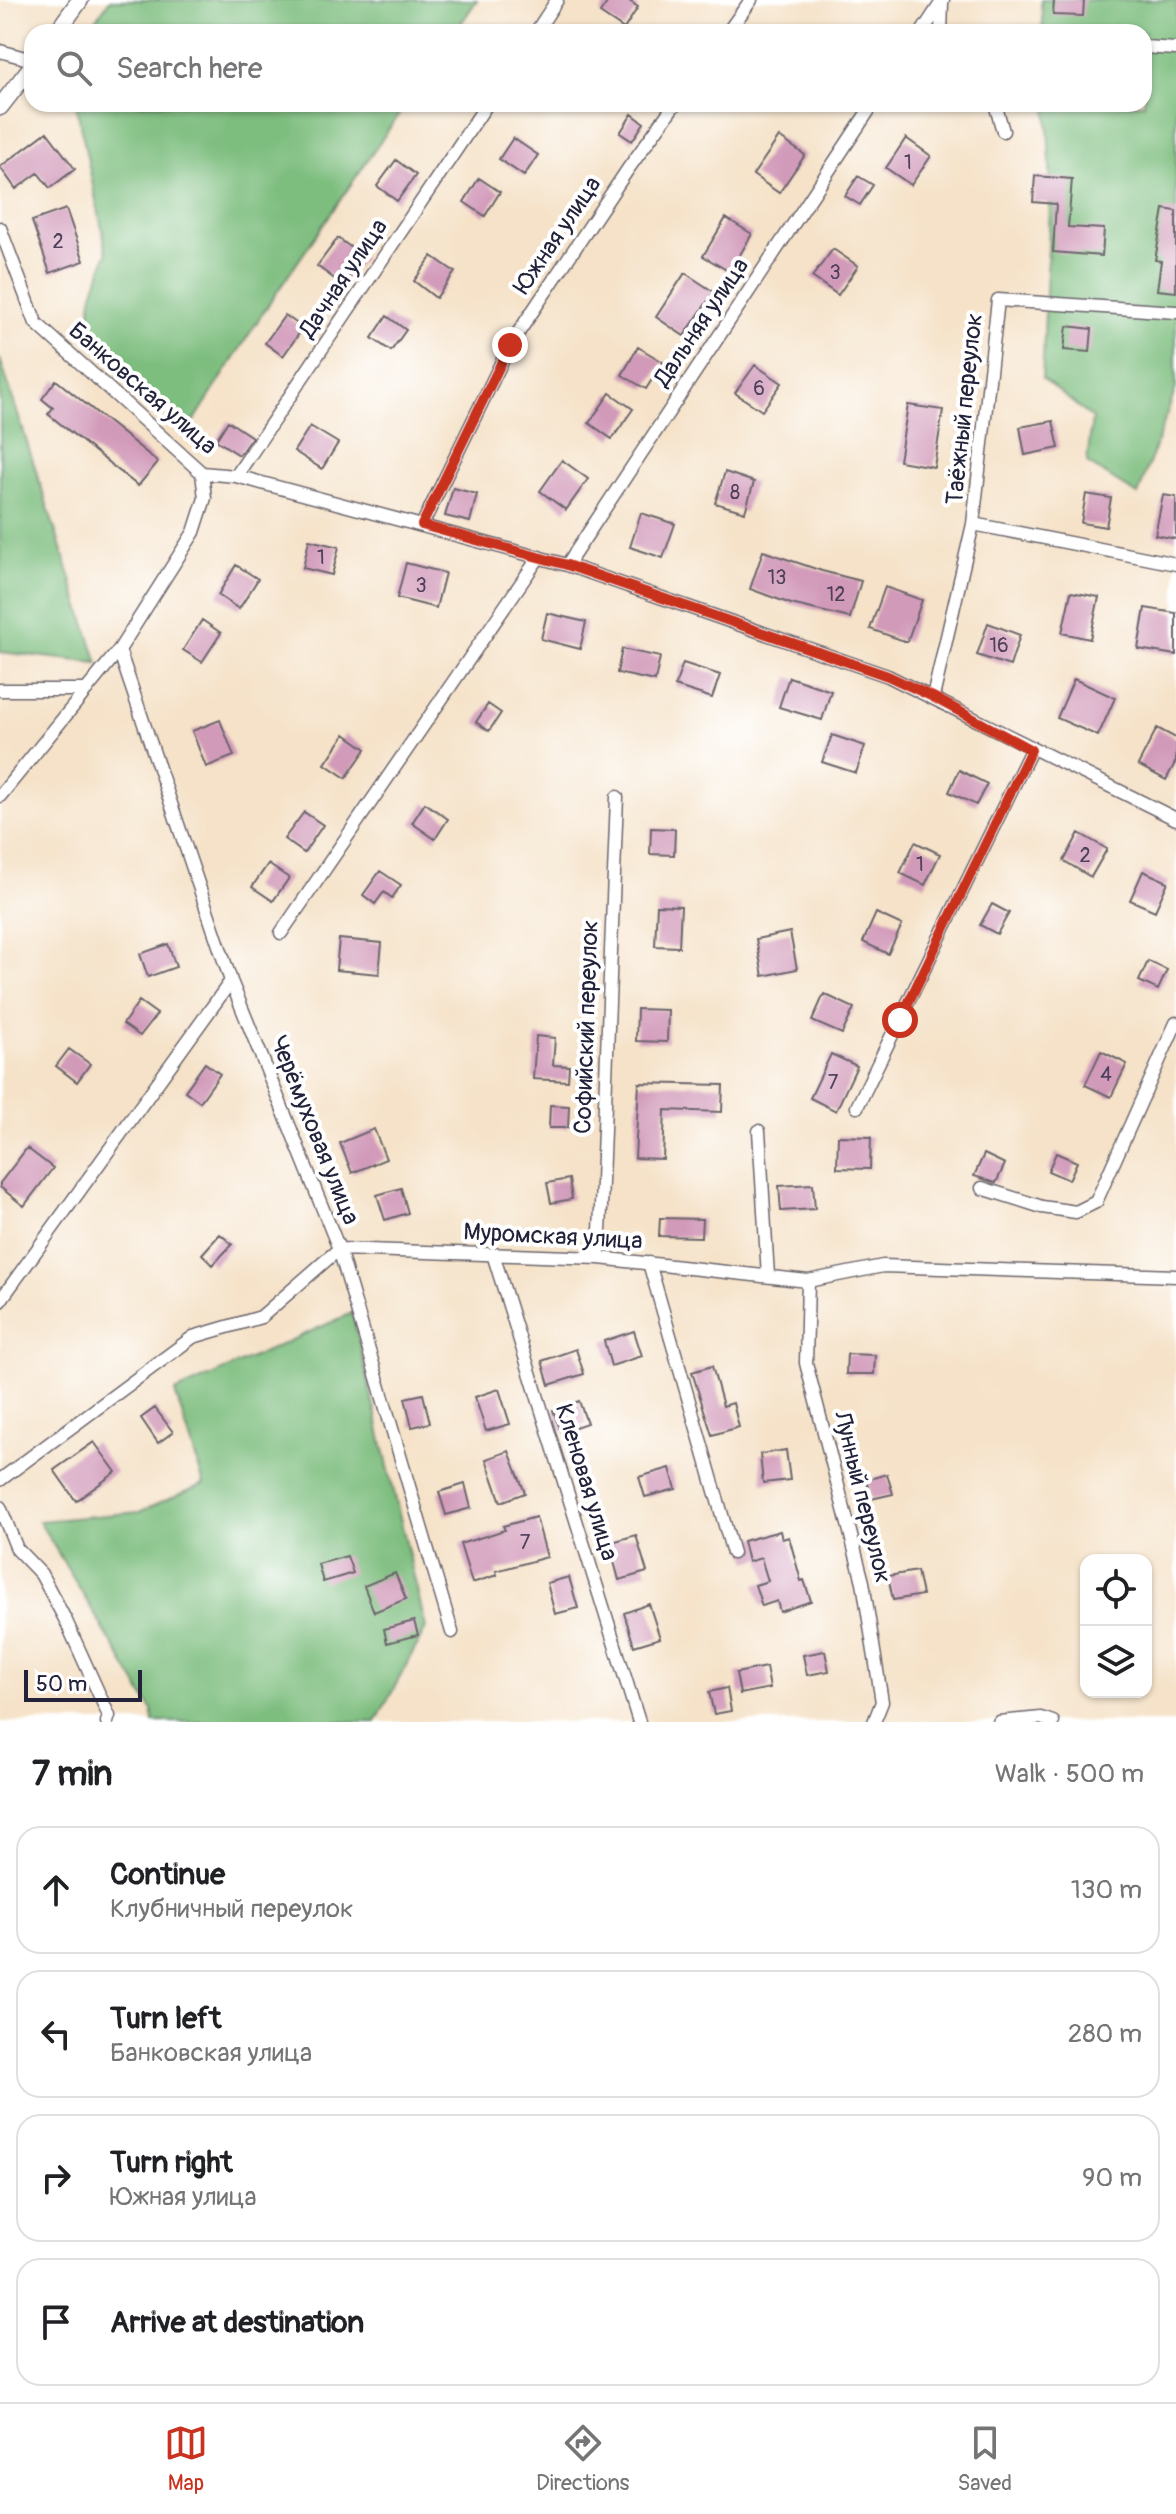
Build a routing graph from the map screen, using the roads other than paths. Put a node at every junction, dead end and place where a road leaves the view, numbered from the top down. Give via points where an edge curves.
1 (80, 0) edge
2 (557, 0) edge
3 (751, 0) edge
4 (943, 1) edge
5 (63, 24) edge
6 (541, 24) edge
7 (734, 24) edge
8 (927, 24) edge
9 (942, 24) edge
10 (1152, 48) edge
11 (1176, 49) edge
12 (0, 51) edge
13 (24, 60) edge
14 (24, 74) edge
15 (0, 107) edge
16 (482, 112) edge
17 (669, 112) edge
18 (868, 112) edge
19 (997, 112) edge
20 (1003, 131) dead end
21 (0, 228) edge
22 (1176, 312) edge
23 (202, 473) junction
24 (236, 476) junction
25 (973, 524) junction
26 (422, 525) junction
27 (539, 557) junction
28 (1176, 564) edge
29 (567, 565) junction
30 (119, 650) junction
31 (0, 690) edge
32 (87, 690) junction
33 (933, 697) junction
34 (1031, 750) junction
35 (0, 796) edge
36 (617, 797) dead end
37 (1176, 819) edge
38 (281, 933) dead end
39 (231, 981) junction
40 (1176, 1023) edge
41 (857, 1107) dead end
42 (759, 1131) dead end
43 (982, 1188) dead end
44 (339, 1249) junction
45 (493, 1254) junction
46 (599, 1258) junction
47 (649, 1263) junction
48 (768, 1276) junction
49 (1176, 1276) edge
50 (808, 1281) junction
51 (0, 1301) edge
52 (0, 1480) edge
53 (0, 1507) edge
54 (733, 1553) dead end
55 (452, 1632) dead end
56 (109, 1720) edge
57 (639, 1722) edge
58 (874, 1722) edge
59 (999, 1722) edge
60 (1053, 1722) edge

1 - 5 street
2 - 6 street
3 - 7 street
4 - 8 street
4 - 9 street
10 - 11 street
12 - 13 street
14 - 15 street
16 - 24 street, Дачная улица
17 - 26 street, Южная улица via 510,345
18 - 29 street, Дальняя улица
19 - 20 street
21 - 23 street, Банковская улица via 36,323
22 - 25 street, Таёжный переулок via 998,300
23 - 24 street, Банковская улица
23 - 30 street via 205,498 194,532
24 - 26 street, Банковская улица
25 - 28 street
25 - 33 street, Таёжный переулок
26 - 27 street, Банковская улица
27 - 29 street, Банковская улица
27 - 38 street
29 - 33 street, Банковская улица via 888,676
30 - 32 street
30 - 39 street, Черёмуховая улица
31 - 32 street
32 - 35 street
33 - 34 street, Банковская улица
34 - 37 street, Банковская улица
34 - 41 street
36 - 46 street, Софийский переулок
39 - 44 street, Черёмуховая улица
39 - 51 street
40 - 43 street via 1096,1202 1076,1212
42 - 48 street
44 - 45 street, Муромская улица
44 - 52 street via 261,1317 193,1337
44 - 55 street, Черёмуховая улица
45 - 46 street, Муромская улица
45 - 57 street, Кленовая улица
46 - 47 street, Муромская улица
47 - 48 street, Муромская улица
47 - 54 street
48 - 50 street, Муромская улица
49 - 50 street, Муромская улица via 883,1266
50 - 58 street, Лунный переулок via 806,1363 863,1582 882,1702
53 - 56 street via 17,1549 41,1574 66,1621
59 - 60 street

